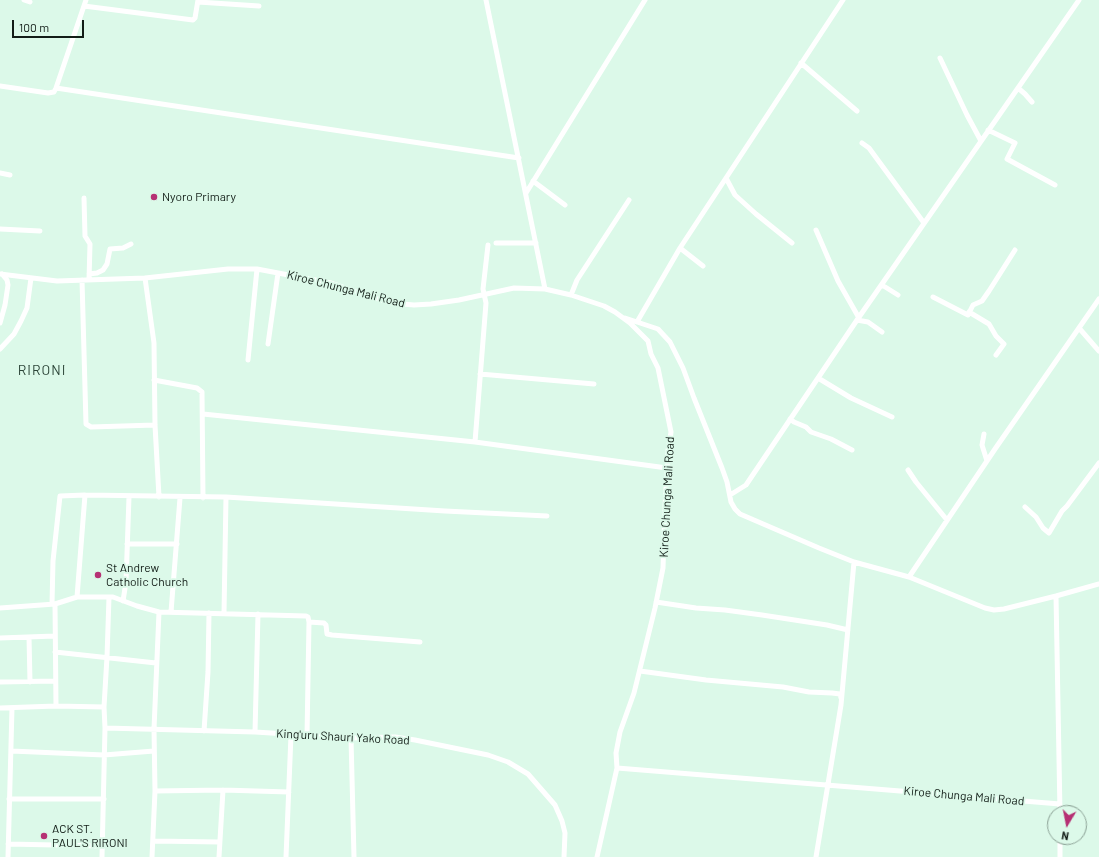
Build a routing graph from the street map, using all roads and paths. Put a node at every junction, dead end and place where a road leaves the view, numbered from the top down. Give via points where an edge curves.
1 (24, 0) edge
2 (86, 0) edge
3 (486, 0) edge
4 (645, 0) edge
5 (843, 0) edge
6 (1079, 0) edge
7 (198, 1) edge
8 (30, 2) dead end
9 (84, 6) junction
10 (259, 6) dead end
11 (940, 58) dead end
12 (802, 64) junction
13 (0, 86) edge
14 (56, 88) junction
15 (1018, 88) junction
16 (1032, 102) dead end
17 (857, 111) dead end
18 (988, 130) junction
19 (981, 141) junction
20 (862, 143) dead end
21 (519, 158) junction
22 (0, 173) edge
23 (10, 175) dead end
24 (726, 178) junction
25 (534, 182) junction
26 (1055, 185) dead end
27 (526, 193) junction
28 (84, 198) dead end
29 (629, 200) dead end
30 (565, 205) dead end
31 (924, 223) junction
32 (0, 229) edge
33 (816, 230) dead end
34 (40, 231) dead end
35 (496, 243) dead end
36 (792, 243) dead end
37 (131, 244) dead end
38 (536, 244) junction
39 (488, 245) dead end
40 (680, 248) junction
41 (1015, 250) dead end
42 (703, 266) dead end
43 (257, 269) junction
44 (278, 273) junction
45 (1, 274) edge
46 (89, 277) junction
47 (31, 278) junction
48 (145, 278) junction
49 (82, 280) junction
50 (882, 285) junction
51 (545, 289) junction
52 (484, 294) junction
53 (571, 295) junction
54 (898, 295) dead end
55 (932, 297) dead end
56 (1099, 299) edge
57 (969, 312) junction
58 (620, 316) junction
59 (858, 319) junction
60 (637, 322) junction
61 (0, 323) edge
62 (1079, 328) junction
63 (882, 332) dead end
64 (268, 344) dead end
65 (0, 349) edge
66 (1099, 351) edge
67 (996, 355) dead end
68 (248, 360) dead end
69 (480, 374) junction
70 (818, 378) junction
71 (154, 380) junction
72 (594, 384) dead end
73 (203, 414) junction
74 (892, 417) dead end
75 (790, 419) junction
76 (155, 425) junction
77 (984, 434) dead end
78 (475, 442) junction
79 (852, 450) dead end
80 (987, 460) junction
81 (1099, 463) edge
82 (667, 468) junction
83 (908, 470) dead end
84 (85, 495) junction
85 (730, 495) junction
86 (129, 496) junction
87 (159, 497) junction
88 (226, 497) junction
89 (180, 498) junction
90 (203, 498) junction
91 (1025, 507) dead end
92 (547, 516) dead end
93 (947, 520) junction
94 (128, 544) junction
95 (176, 544) junction
96 (854, 562) junction
97 (909, 577) junction
98 (1099, 584) edge
99 (1056, 596) junction
100 (77, 597) junction
101 (109, 597) junction
102 (123, 601) junction
103 (656, 602) junction
104 (53, 604) junction
105 (0, 608) edge
106 (159, 612) junction
107 (171, 612) junction
108 (209, 613) junction
109 (224, 613) junction
110 (258, 614) junction
111 (309, 622) junction
112 (848, 630) junction
113 (55, 636) junction
114 (29, 637) junction
115 (0, 638) edge
116 (420, 642) dead end
117 (55, 652) junction
118 (108, 657) junction
119 (156, 663) junction
120 (640, 671) junction
121 (55, 681) junction
122 (0, 682) edge
123 (30, 682) junction
124 (841, 699) junction
125 (56, 706) junction
126 (104, 707) junction
127 (0, 708) edge
128 (12, 708) junction
129 (105, 728) junction
130 (154, 729) junction
131 (204, 731) junction
132 (255, 732) junction
133 (290, 735) junction
134 (306, 736) junction
135 (351, 738) junction
136 (154, 751) junction
137 (10, 752) junction
138 (104, 755) junction
139 (617, 768) junction
140 (828, 784) junction
141 (223, 790) junction
142 (155, 791) junction
143 (289, 792) junction
144 (9, 799) junction
145 (104, 799) junction
146 (1060, 804) joint
147 (153, 841) junction
148 (220, 842) junction
149 (8, 844) junction
150 (1060, 845) edge
151 (102, 846) junction
152 (8, 857) edge
153 (102, 857) edge
154 (152, 857) edge
155 (219, 857) edge
156 (286, 857) edge
157 (354, 857) edge
158 (564, 857) edge
159 (597, 857) edge
160 (816, 857) edge
161 (1060, 857) edge

1 - 8 street
2 - 9 street
3 - 21 street
4 - 25 street
5 - 12 street
6 - 15 street
7 - 9 street via 193,20
7 - 10 street
9 - 14 street
11 - 19 street
12 - 17 street
12 - 24 street
13 - 14 street via 48,93 54,92
14 - 21 street
15 - 16 street
15 - 18 street
18 - 19 street
18 - 26 street via 1015,143 1007,159
19 - 31 street
20 - 31 street via 869,148
21 - 27 street
22 - 23 street
24 - 36 street via 735,195
24 - 40 street
25 - 27 street
25 - 30 street
27 - 38 street
28 - 46 street via 86,236 90,244
29 - 53 street via 577,280
31 - 50 street
32 - 34 street
33 - 59 street
35 - 38 street
37 - 46 street via 110,249 103,270
38 - 51 street
39 - 52 street
40 - 42 street
40 - 60 street
41 - 57 street via 982,301 973,305
43 - 44 street, Kiroe Chunga Mali Road
43 - 48 street, Kiroe Chunga Mali Road via 228,269
43 - 68 street
44 - 52 street, Kiroe Chunga Mali Road via 331,283 381,300 403,304 431,304
44 - 64 street
45 - 47 street, Kiroe Chunga Mali Road
45 - 61 street via 8,285
46 - 48 street, Kiroe Chunga Mali Road
46 - 49 street, Kiroe Chunga Mali Road
47 - 49 street, Kiroe Chunga Mali Road
47 - 65 street via 27,308 14,334
48 - 71 street via 154,343
49 - 76 street via 86,424 91,427
50 - 54 street
50 - 59 street
51 - 52 street, Kiroe Chunga Mali Road via 514,288
51 - 53 street, Kiroe Chunga Mali Road
52 - 69 street via 486,303
53 - 58 street, Kiroe Chunga Mali Road via 604,306
55 - 57 street via 968,315
56 - 62 street
57 - 67 street via 989,324 1004,344
58 - 60 street
58 - 82 street, Kiroe Chunga Mali Road via 648,341 658,368 671,432
59 - 63 street via 868,322
59 - 70 street
60 - 85 street via 658,329 670,342 683,368
62 - 66 street
62 - 80 street
69 - 72 street
69 - 78 street
70 - 74 street via 851,398
70 - 75 street
71 - 73 street via 201,390
71 - 76 street
73 - 78 street
73 - 90 street
75 - 79 street via 811,432
75 - 85 street via 746,485
76 - 87 street
77 - 80 street via 982,445
78 - 82 street
80 - 93 street
81 - 91 street via 1062,511 1049,533
82 - 103 street, Kiroe Chunga Mali Road via 663,568
83 - 93 street
84 - 86 street
84 - 100 street
84 - 104 street via 60,496 53,561
85 - 96 street via 731,502 740,514
86 - 87 street
86 - 94 street
87 - 89 street
88 - 90 street
88 - 92 street
88 - 109 street
89 - 90 street
89 - 95 street
93 - 97 street
94 - 95 street
94 - 102 street
95 - 107 street
96 - 97 street
96 - 112 street
97 - 99 street via 976,606 994,610
98 - 99 street
99 - 146 street
100 - 101 street
100 - 104 street
101 - 102 street
101 - 118 street
102 - 106 street
103 - 112 street via 769,616
103 - 120 street, Kiroe Chunga Mali Road
104 - 105 street
104 - 113 street
106 - 107 street
106 - 119 street
107 - 108 street
108 - 109 street
108 - 131 street
109 - 110 street
110 - 111 street via 306,616
110 - 132 street
111 - 116 street via 324,623 327,634 332,635
111 - 134 street
112 - 124 street
113 - 114 street
113 - 117 street
114 - 115 street
114 - 123 street
117 - 118 street
117 - 121 street
118 - 119 street
118 - 126 street
119 - 130 street
120 - 124 street via 840,694
120 - 139 street, Kiroe Chunga Mali Road via 620,732 616,753
121 - 123 street
121 - 125 street
122 - 123 street
124 - 140 street
125 - 126 street
125 - 128 street
126 - 129 street
127 - 128 street
128 - 137 street
129 - 130 street, King'uru Shauri Yako Road
129 - 138 street
130 - 131 street, King'uru Shauri Yako Road
130 - 136 street
131 - 132 street, King'uru Shauri Yako Road
132 - 133 street, King'uru Shauri Yako Road
133 - 134 street, King'uru Shauri Yako Road
133 - 143 street
134 - 135 street, King'uru Shauri Yako Road
135 - 157 street
135 - 158 street, King'uru Shauri Yako Road via 410,739 488,755 508,762 528,774 555,804 565,833
136 - 138 street
136 - 142 street
137 - 138 street
137 - 144 street
138 - 145 street
139 - 140 street, Kiroe Chunga Mali Road
139 - 159 street, Kiroe Chunga Mali Road
140 - 146 street, Kiroe Chunga Mali Road
140 - 160 street
141 - 142 street
141 - 143 street
141 - 148 street
142 - 147 street
143 - 156 street
144 - 145 street
144 - 149 street
145 - 151 street
147 - 148 street
147 - 154 street
148 - 155 street
149 - 151 street
149 - 152 street
150 - 161 street
151 - 153 street

